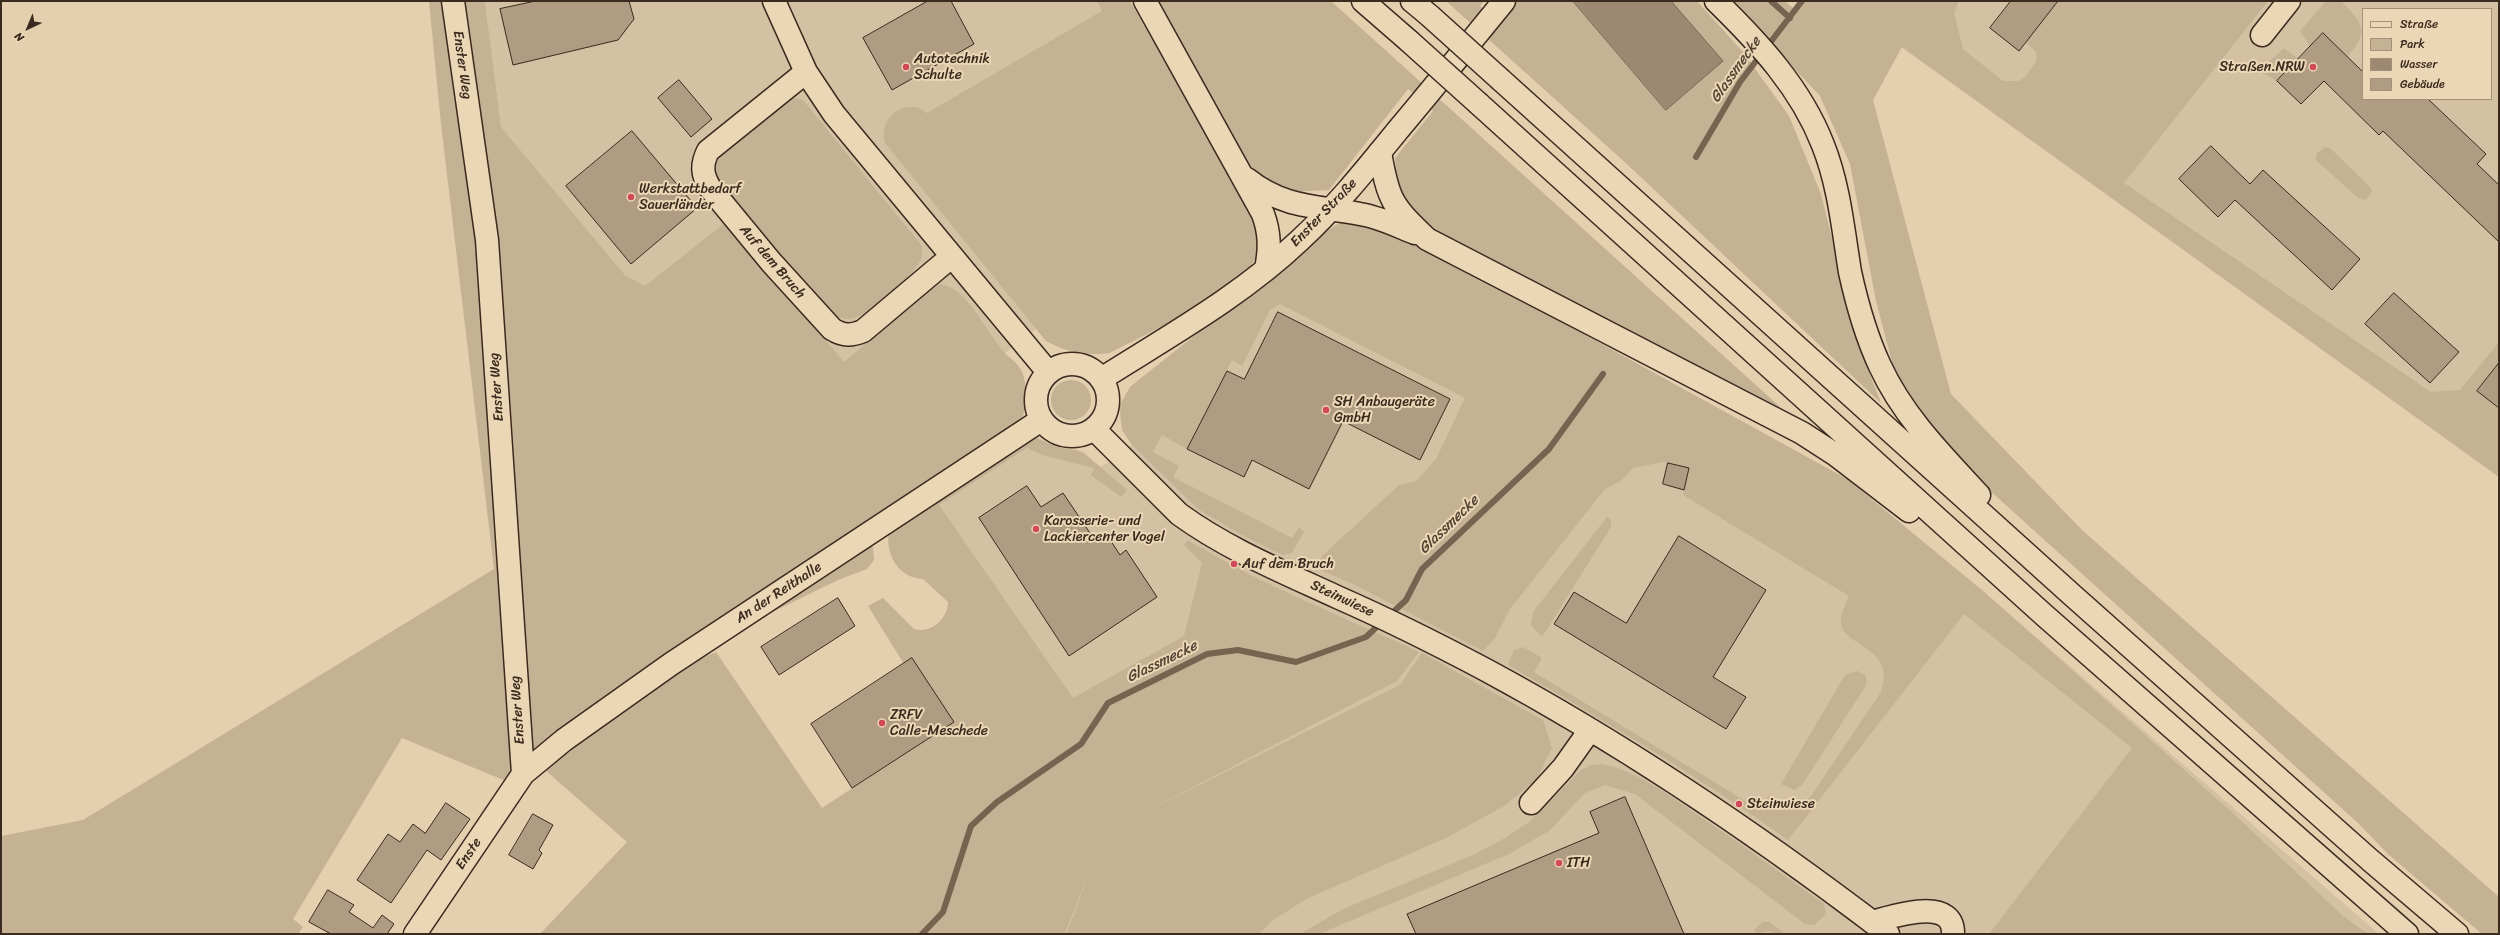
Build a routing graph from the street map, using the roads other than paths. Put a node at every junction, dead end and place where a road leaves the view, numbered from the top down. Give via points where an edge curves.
1 (453, 1) edge
2 (774, 1) edge
3 (1145, 1) edge
4 (1363, 1) edge
5 (1412, 1) edge
6 (1504, 1) edge
7 (1716, 1) edge
8 (2289, 1) edge
9 (2262, 35) dead end
10 (806, 72) junction
11 (1380, 152) junction
12 (1240, 173) junction
13 (1330, 210) junction
14 (1427, 238) junction
15 (951, 257) junction
16 (1266, 269) junction
17 (1048, 372) junction
18 (1101, 379) junction
19 (1041, 420) junction
20 (1094, 429) junction
21 (2070, 594) junction
22 (2044, 615) junction
23 (1590, 730) junction
24 (523, 774) junction
25 (1531, 803) dead end
26 (1880, 928) edge
27 (415, 934) edge
28 (1953, 934) edge
29 (2407, 934) edge
30 (2457, 934) edge

1 - 24 main road, Enster Weg via 487,240
2 - 10 main road
3 - 12 main road
4 - 22 main road, bridge
5 - 21 main road, bridge
6 - 11 main road, Enster Straße
7 - 21 main road via 1774,62 1801,99 1824,145 1861,316 1891,387 1912,420 1928,439
8 - 9 main road
10 - 15 main road via 847,131
10 - 15 main road, Auf dem Bruch via 708,152 703,173 710,188 771,262 839,334 851,335 863,330
11 - 13 main road, Enster Straße
11 - 14 main road via 1384,179 1395,207
12 - 13 main road via 1271,196 1306,207
12 - 16 main road via 1268,226 1270,248
13 - 14 main road via 1383,219
13 - 16 main road, Enster Straße
14 - 22 main road via 1802,433 1843,460
15 - 17 main road
16 - 18 main road, Enster Straße via 1206,313
17 - 18 main road via 1069,364 1080,365 1092,370
17 - 19 main road via 1036,391 1035,403
18 - 20 main road via 1107,390 1108,403 1105,415
19 - 20 main road via 1052,431 1063,436 1076,437
19 - 24 main road, An der Reithalle via 671,664 564,740
20 - 23 main road, Steinwiese via 1190,523 1241,551 1486,670
21 - 30 main road
22 - 29 main road
23 - 25 main road via 1563,768
23 - 26 main road, Steinwiese via 1729,818
24 - 27 main road, Enste
26 - 28 main road, Steinwiese via 1932,910 1942,913 1949,921

